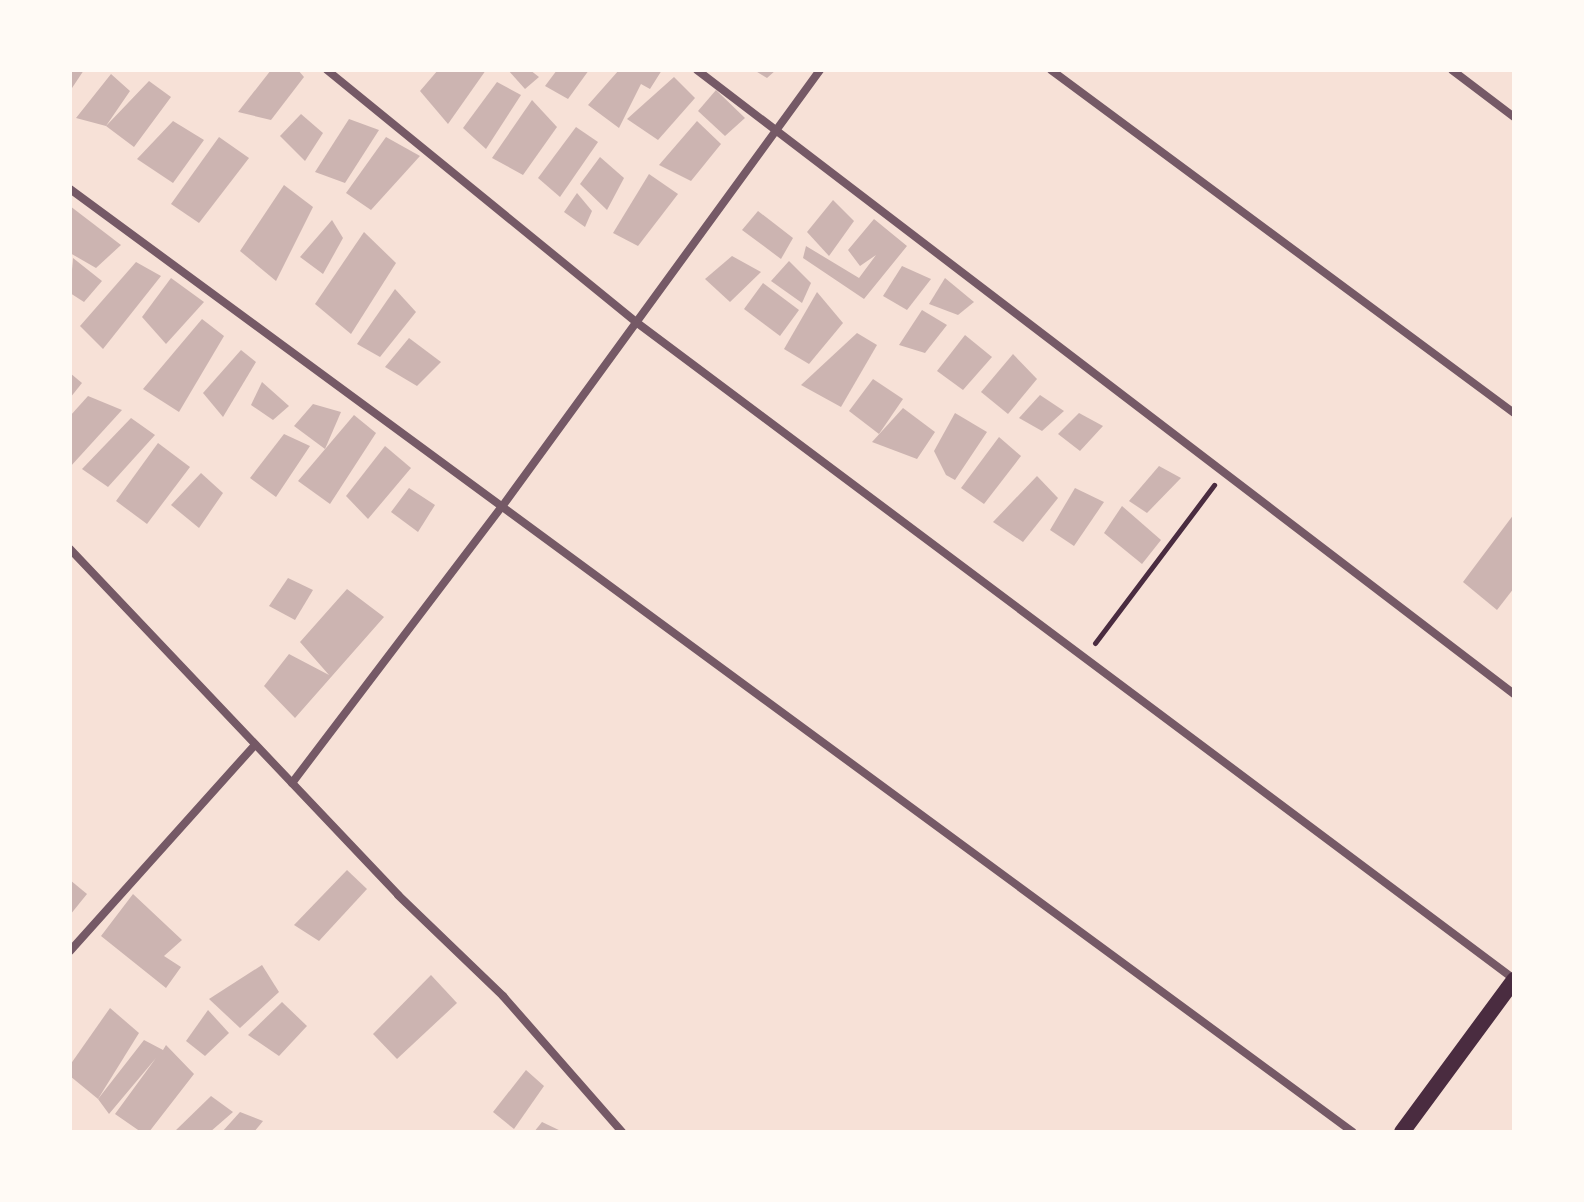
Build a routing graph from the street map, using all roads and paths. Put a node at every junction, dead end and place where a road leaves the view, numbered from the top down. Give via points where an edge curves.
1 (327, 70) edge
2 (697, 70) edge
3 (820, 70) edge
4 (1051, 70) edge
5 (1452, 70) edge
6 (1514, 117) edge
7 (775, 130) junction
8 (70, 189) edge
9 (636, 322) junction
10 (1514, 413) edge
11 (1224, 471) junction
12 (501, 508) junction
13 (70, 549) edge
14 (1085, 656) junction
15 (1514, 694) edge
16 (255, 745) junction
17 (292, 783) junction
18 (70, 951) edge
19 (1514, 980) edge
20 (622, 1132) edge
21 (1353, 1132) edge
22 (1402, 1132) edge

1 - 9 street
2 - 7 street
3 - 7 street
4 - 10 street
5 - 6 street
7 - 9 street
7 - 11 street
8 - 12 street
9 - 12 street
9 - 14 street
11 - 14 path
11 - 15 street
12 - 17 street
12 - 21 street
13 - 16 street
14 - 19 street
16 - 17 street
16 - 18 street
17 - 20 street via 503,996
19 - 22 main road

